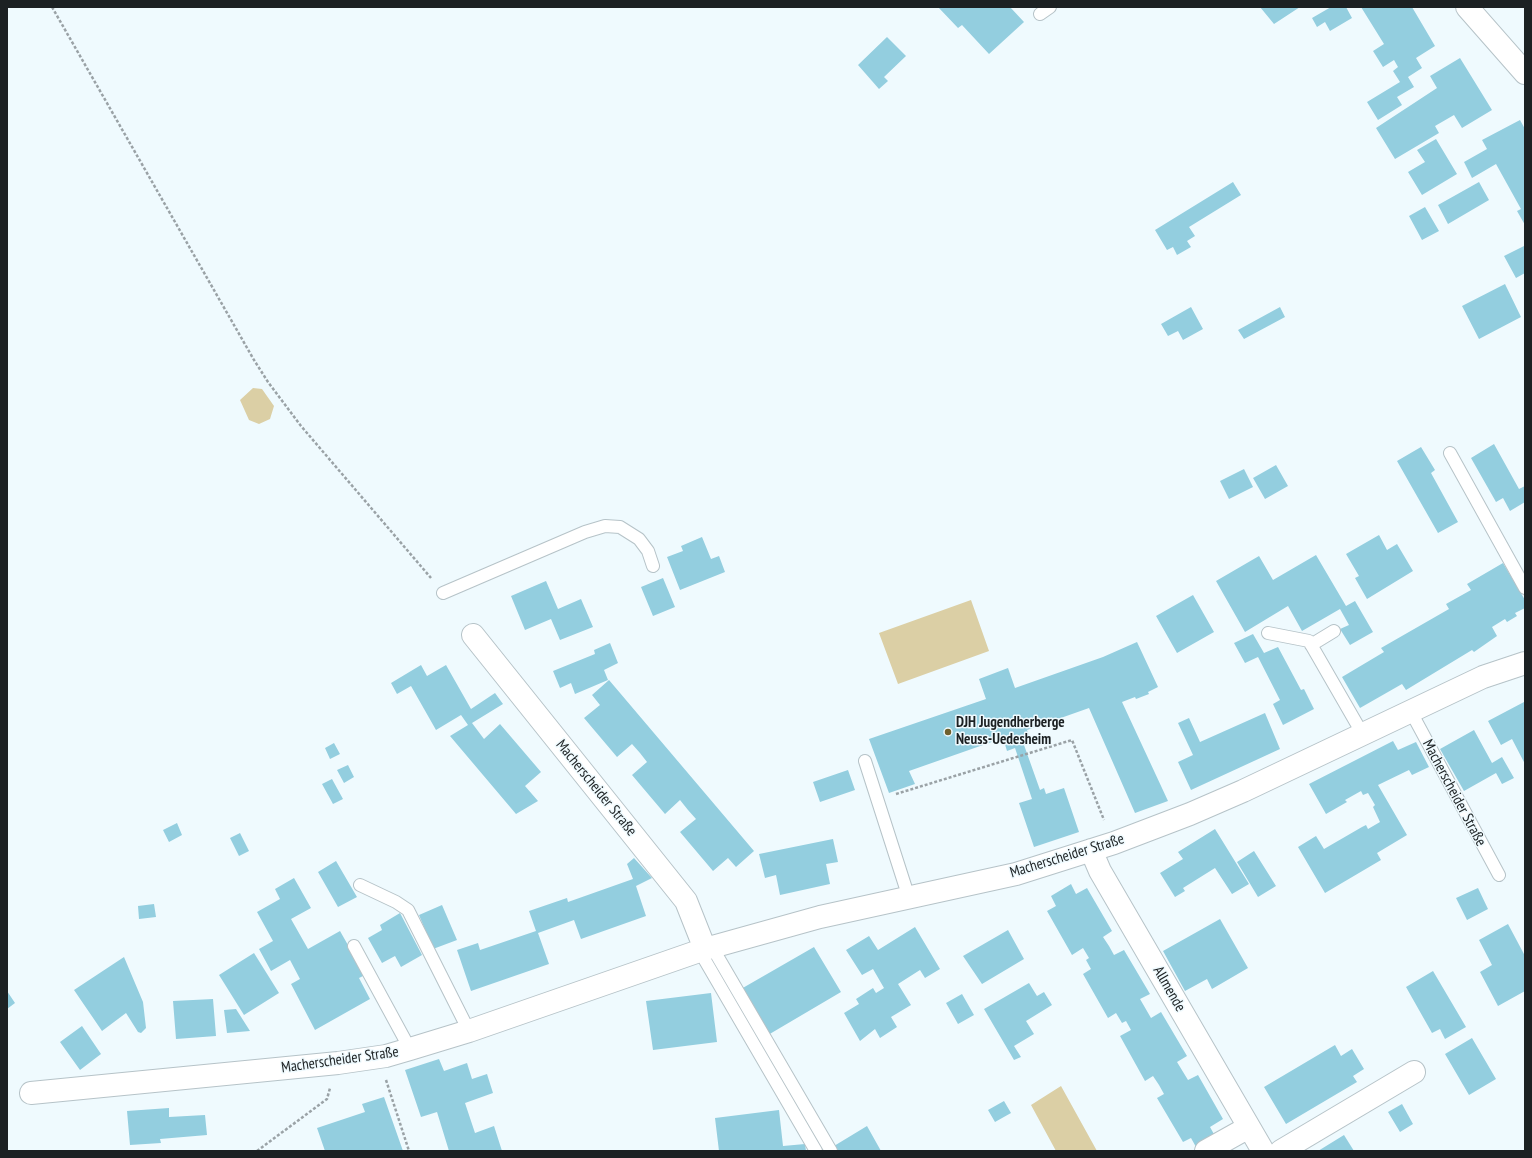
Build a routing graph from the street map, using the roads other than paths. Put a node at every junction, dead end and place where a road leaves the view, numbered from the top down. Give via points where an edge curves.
1 (1467, 7) edge
2 (1525, 73) edge
3 (1450, 453) dead end
4 (653, 566) dead end
5 (1525, 588) edge
6 (443, 593) road end
7 (1334, 631) dead end
8 (1268, 633) dead end
9 (473, 635) dead end
10 (1311, 645) junction
11 (1525, 663) edge
12 (1410, 710) junction
13 (1362, 733) junction
14 (865, 761) dead end
15 (1091, 850) junction
16 (1499, 875) dead end
17 (360, 886) dead end
18 (909, 898) junction
19 (354, 946) dead end
20 (705, 948) junction
21 (469, 1030) junction
22 (410, 1049) junction
23 (1414, 1072) dead end
24 (31, 1093) dead end
25 (1248, 1127) junction
26 (816, 1151) edge
27 (831, 1151) edge
28 (1206, 1151) edge
29 (1263, 1151) edge
30 (1281, 1151) edge

1 - 2 street
3 - 5 lane
4 - 6 lane via 640,539 620,528 606,526 585,532
7 - 10 lane
8 - 10 lane via 1309,641
9 - 20 street, Macherscheider Straße via 686,901
10 - 13 lane
11 - 12 street, Macherscheider Straße via 1483,677
12 - 13 street, Macherscheider Straße
12 - 16 lane, Macherscheider Straße
13 - 15 street, Macherscheider Straße via 1190,814
14 - 18 lane
15 - 18 street, Macherscheider Straße via 1016,874
15 - 25 street, Allmende via 1100,871
17 - 21 lane via 408,910
18 - 20 street, Macherscheider Straße via 820,917
19 - 22 lane
20 - 21 street, Macherscheider Straße
20 - 26 lane
20 - 27 lane
21 - 22 street, Macherscheider Straße
22 - 24 street, Macherscheider Straße via 338,1063
23 - 30 street
25 - 28 street
25 - 29 street, Allmende

